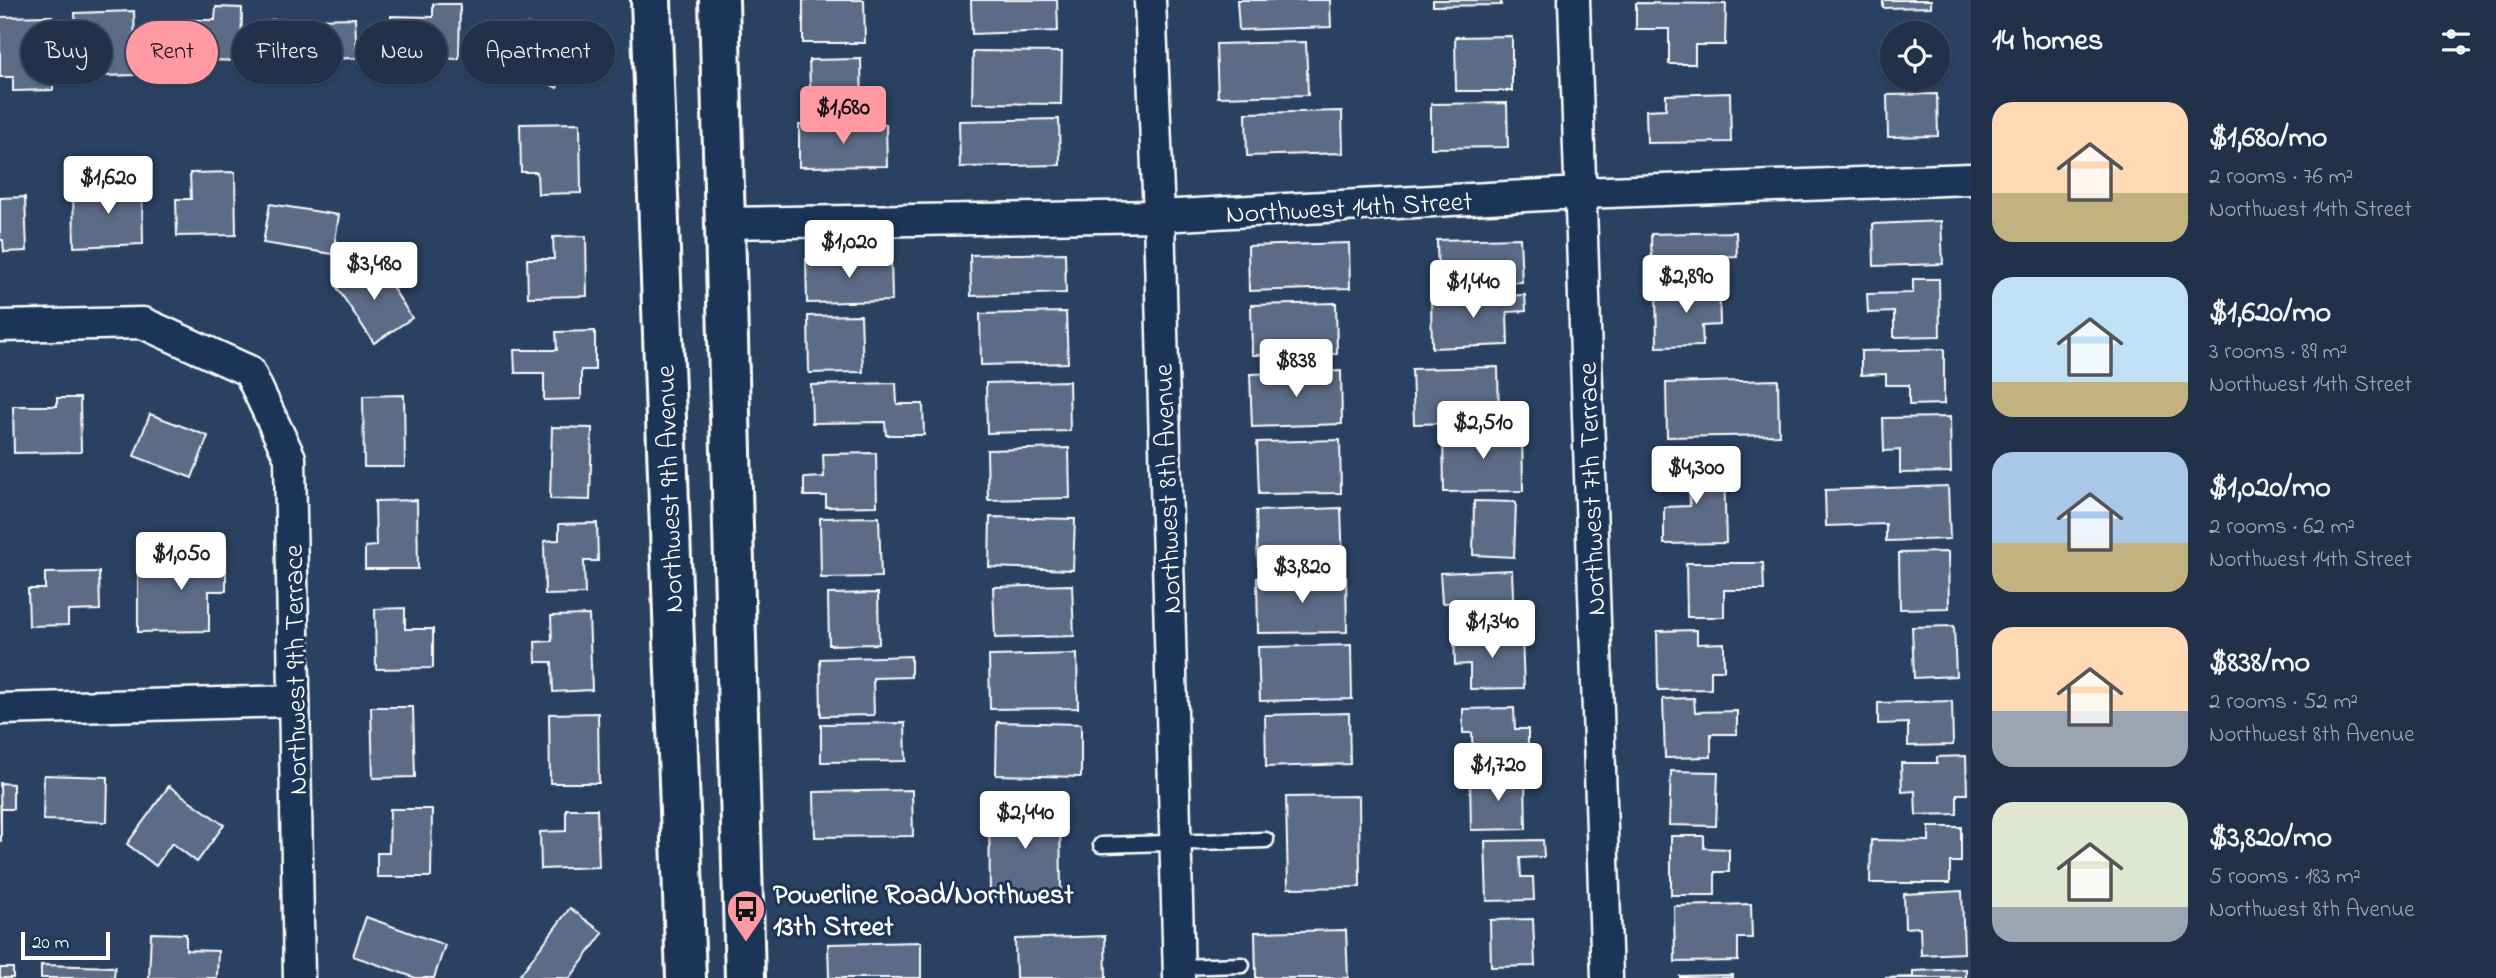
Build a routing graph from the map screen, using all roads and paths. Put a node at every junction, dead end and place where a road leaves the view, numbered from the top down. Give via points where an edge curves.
1 (651, 0) edge
2 (719, 0) edge
3 (1150, 0) edge
4 (1574, 0) edge
5 (1971, 179) edge
6 (1580, 194) junction
7 (1159, 216) junction
8 (726, 223) junction
9 (0, 326) edge
10 (294, 701) junction
11 (0, 709) edge
12 (1266, 840) dead end
13 (1175, 841) junction
14 (1101, 845) dead end
15 (1242, 965) dead end
16 (1179, 973) edge
17 (299, 978) edge
18 (686, 978) edge
19 (745, 978) edge
20 (1607, 978) edge

1 - 18 main road, Northwest 9th Avenue
2 - 8 main road
3 - 7 street, Northwest 8th Avenue
4 - 6 street, Northwest 7th Terrace
5 - 6 street, Northwest 14th Street
6 - 7 street, Northwest 14th Street
6 - 20 street, Northwest 7th Terrace
7 - 8 street, Northwest 14th Street
7 - 13 street, Northwest 8th Avenue
8 - 19 main road
9 - 10 street, Northwest 9th Terrace via 143,323 248,371 290,458
10 - 11 street
10 - 17 street, Northwest 9th Terrace
12 - 13 lane
13 - 14 lane
13 - 16 street, Northwest 8th Avenue
15 - 16 lane

